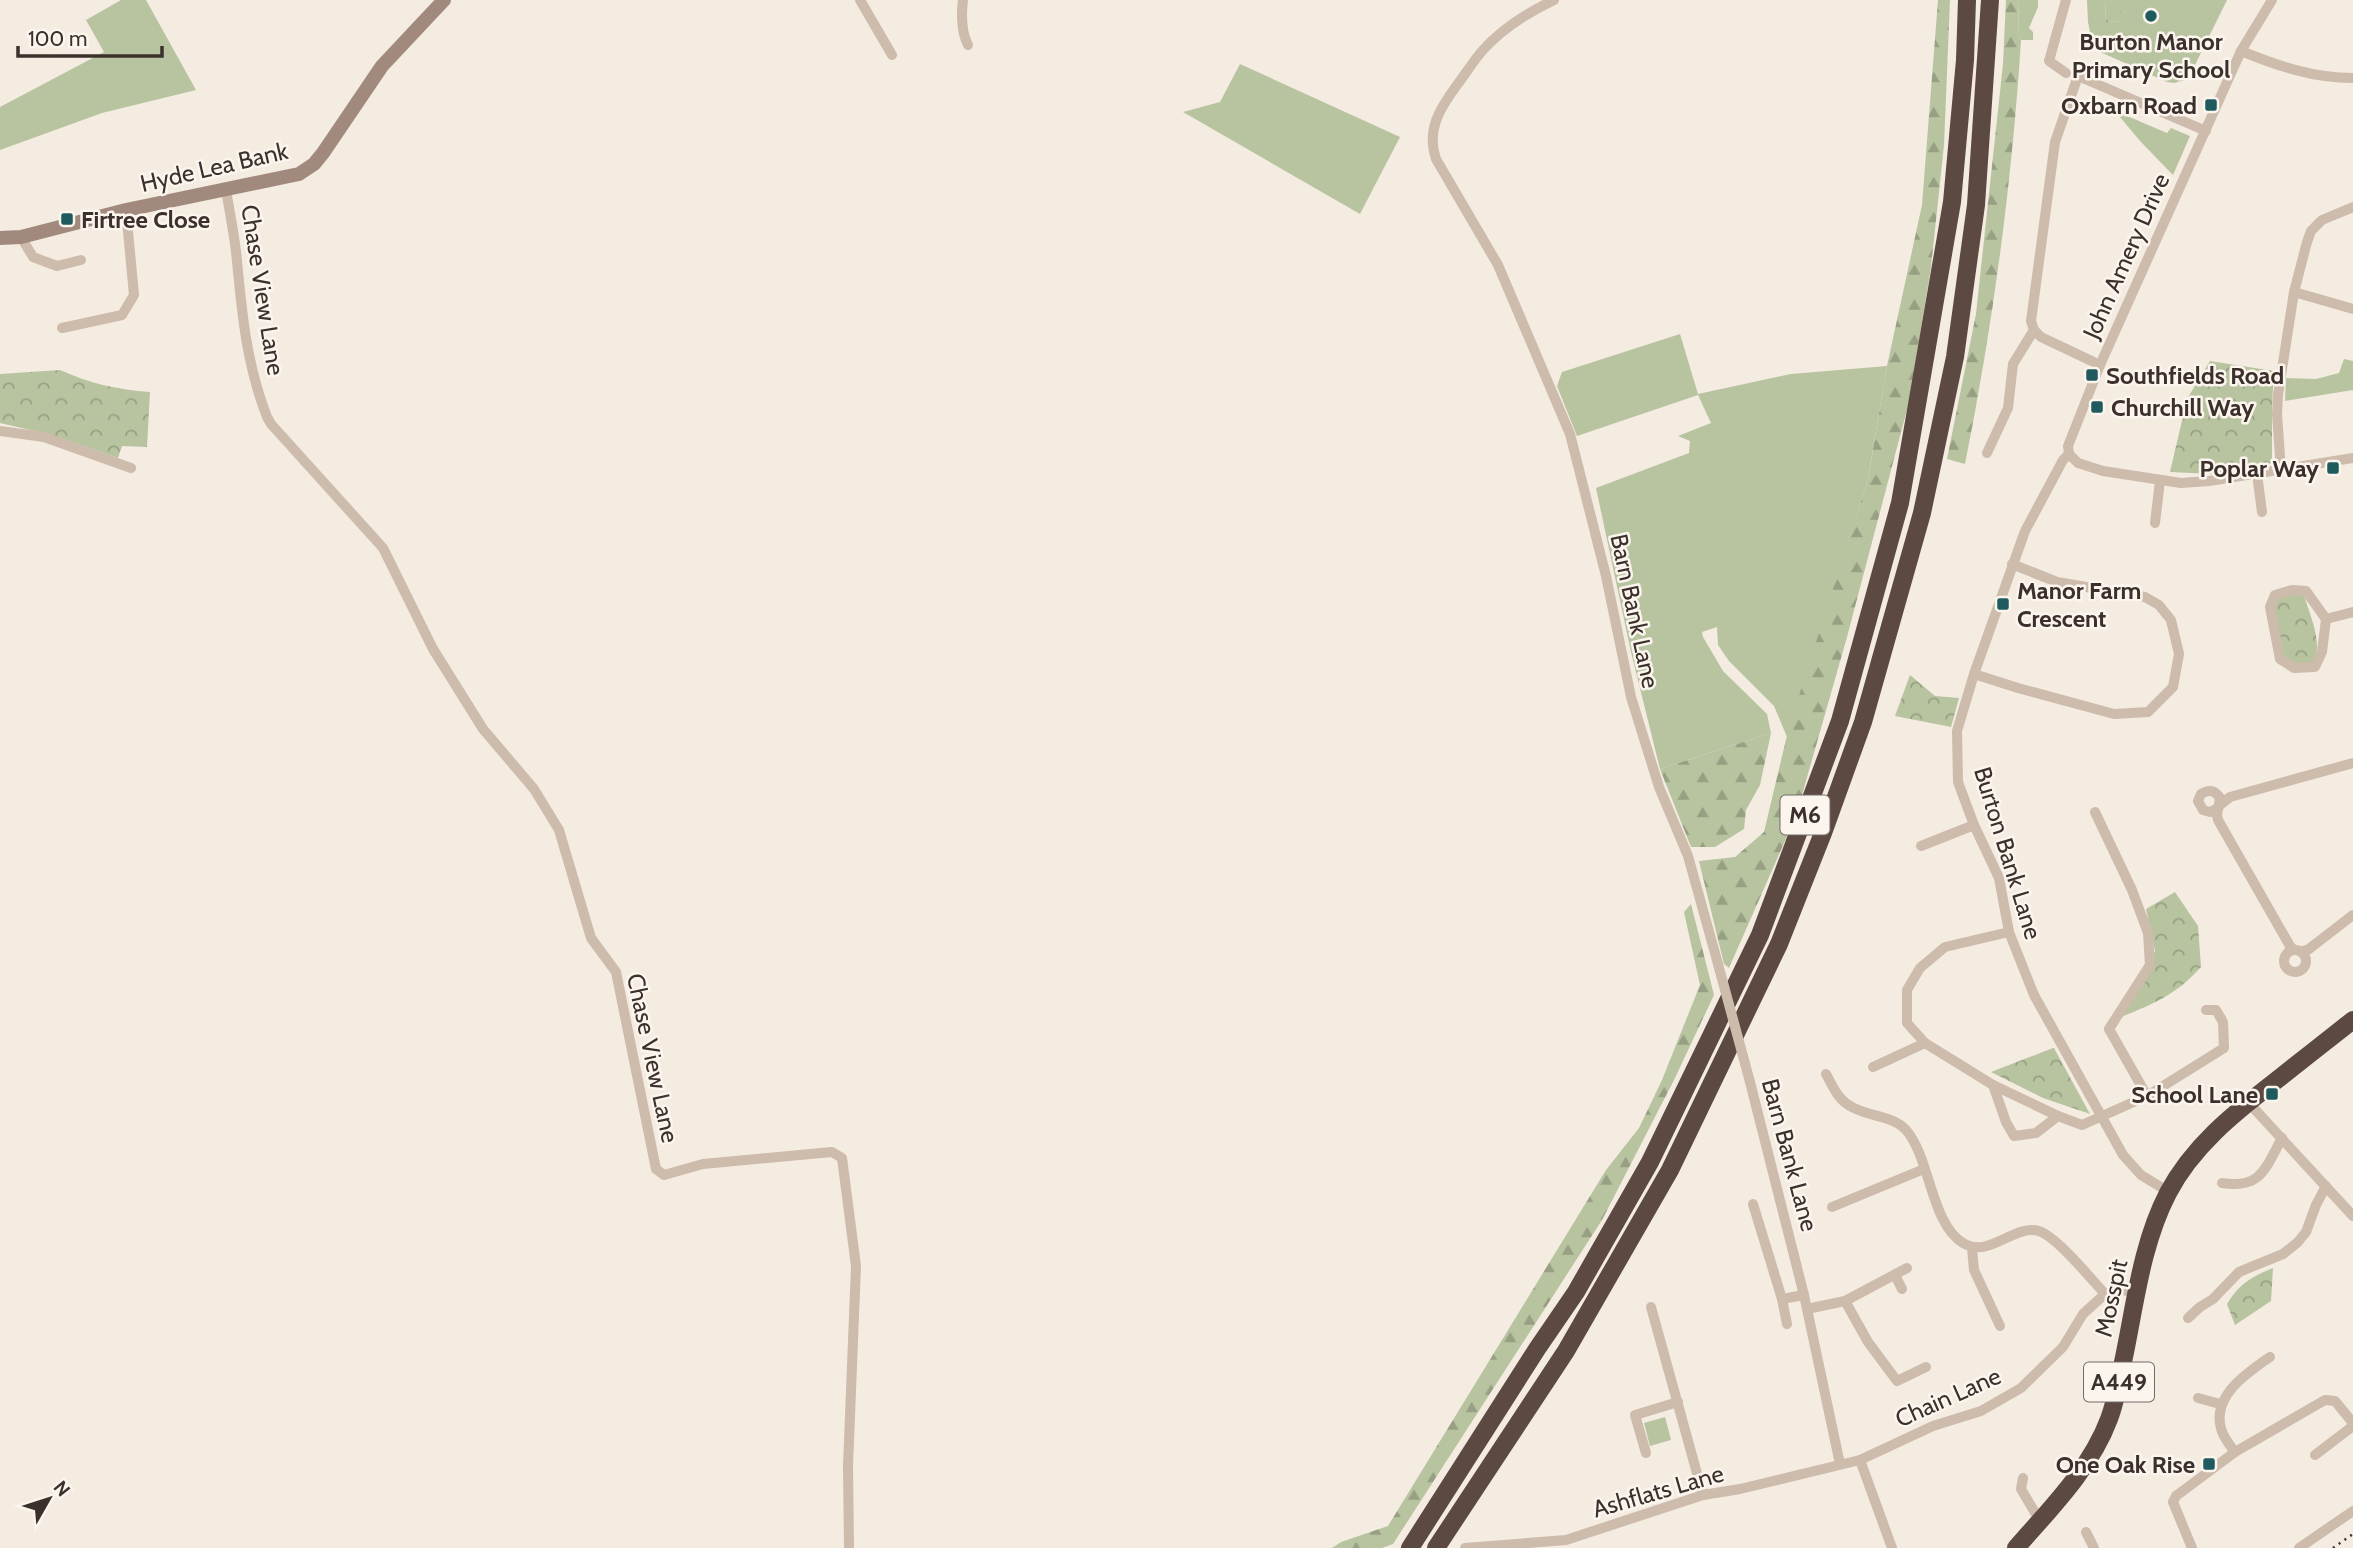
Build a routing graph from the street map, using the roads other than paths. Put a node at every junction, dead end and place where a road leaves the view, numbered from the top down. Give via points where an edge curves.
1 (444, 0) edge
2 (860, 0) edge
3 (963, 0) edge
4 (1554, 0) edge
5 (1967, 0) edge
6 (1990, 0) edge
7 (2066, 0) edge
8 (2272, 0) edge
9 (968, 45) dead end
10 (2241, 51) junction
11 (892, 55) dead end
12 (2066, 73) dead end
13 (2353, 78) edge
14 (2206, 131) junction
15 (226, 190) junction
16 (2353, 207) edge
17 (126, 210) junction
18 (21, 237) junction
19 (0, 239) edge
20 (81, 260) dead end
21 (2294, 292) junction
22 (2353, 309) edge
23 (62, 328) dead end
24 (2034, 330) junction
25 (2101, 365) junction
26 (0, 431) edge
27 (1987, 453) dead end
28 (2069, 454) junction
29 (2353, 458) edge
30 (131, 468) dead end
31 (2281, 470) junction
32 (2256, 474) junction
33 (2160, 481) junction
34 (2262, 512) dead end
35 (2155, 523) dead end
36 (2025, 531) joint
37 (2012, 564) junction
38 (2353, 612) edge
39 (2326, 619) junction
40 (1974, 674) junction
41 (2353, 764) edge
42 (2095, 812) dead end
43 (1974, 825) junction
44 (1921, 846) dead end
45 (2353, 915) edge
46 (2009, 932) junction
47 (2206, 1010) dead end
48 (2353, 1020) edge
49 (1925, 1043) junction
50 (1873, 1067) dead end
51 (1826, 1074) dead end
52 (1993, 1085) junction
53 (2147, 1096) junction
54 (2248, 1102) junction
55 (2058, 1116) junction
56 (2103, 1116) junction
57 (2282, 1139) junction
58 (1924, 1169) junction
59 (2222, 1183) dead end
60 (2326, 1186) junction
61 (2168, 1192) junction
62 (1753, 1204) dead end
63 (1832, 1207) dead end
64 (2351, 1210) edge
65 (1972, 1248) junction
66 (1907, 1268) dead end
67 (1895, 1275) junction
68 (1902, 1289) dead end
69 (2138, 1292) junction
70 (2105, 1294) junction
71 (1804, 1295) junction
72 (1782, 1299) junction
73 (1845, 1301) junction
74 (1651, 1307) dead end
75 (1807, 1309) junction
76 (2188, 1318) dead end
77 (1787, 1324) dead end
78 (2000, 1326) dead end
79 (2270, 1357) dead end
80 (1926, 1367) dead end
81 (2198, 1398) dead end
82 (1678, 1402) junction
83 (2220, 1404) junction
84 (2353, 1425) edge
85 (2235, 1452) junction
86 (1646, 1453) dead end
87 (2315, 1455) dead end
88 (1860, 1460) junction
89 (1840, 1464) junction
90 (2022, 1478) dead end
91 (1703, 1496) junction
92 (2353, 1511) edge
93 (2039, 1521) junction
94 (2085, 1532) dead end
95 (849, 1548) edge
96 (1410, 1548) edge
97 (1436, 1548) edge
98 (1466, 1548) edge
99 (1892, 1548) edge
100 (2017, 1548) edge
101 (2094, 1548) edge
102 (2192, 1548) edge
103 (2299, 1548) edge

1 - 15 street, Hyde Lea Bank via 382,66 314,164 299,174
2 - 11 street
3 - 9 street via 961,24
4 - 71 street, Barn Bank Lane, bridge via 1528,13 1484,49 1440,108 1432,146 1498,265 1570,434 1631,696 1659,787 1688,856
5 - 96 highway, M6 via 1952,202 1900,503 1840,721 1760,934 1650,1161 1576,1292
6 - 97 highway, M6 via 1976,205 1955,357 1922,513 1858,734 1779,944 1670,1170 1566,1351
7 - 12 street via 2049,61
8 - 10 street, John Amery Drive
10 - 13 street via 2285,68
10 - 14 street, John Amery Drive
14 - 24 street via 2078,76 2055,142 2031,321
14 - 25 street, John Amery Drive
15 - 17 street, Hyde Lea Bank
15 - 95 street, Chase View Lane via 243,329 267,417 383,548 433,649 483,729 534,789 559,830 591,938 616,972 656,1169 664,1175 703,1164 832,1152 842,1158 856,1266
16 - 21 street via 2322,220 2311,231
17 - 18 street, Hyde Lea Bank
17 - 23 street via 134,295 122,315
18 - 19 street, Hyde Lea Bank
18 - 20 street via 33,257 57,266
21 - 22 street
21 - 31 street via 2278,395
24 - 25 street
24 - 27 street via 2013,364 2008,408
25 - 28 street, John Amery Drive via 2068,446
26 - 30 street via 44,437
28 - 33 street via 2078,464
28 - 36 street, John Amery Drive
29 - 31 street
31 - 32 street
32 - 33 street via 2200,482
32 - 34 street
33 - 35 street
36 - 37 street, Burton Bank Lane
37 - 40 street, Burton Bank Lane
37 - 40 street via 2057,582 2145,597 2159,605 2171,620 2179,654 2173,687 2148,712 2114,715
38 - 39 street
39 - 39 street via 2306,591 2274,595 2270,607 2280,659 2294,668 2315,667
40 - 43 street, Burton Bank Lane via 1957,730 1958,782
41 - 45 street via 2230,797 2219,806 2218,820 2297,951 2309,949
42 - 53 street via 2148,933 2150,965 2109,1029
43 - 44 street
43 - 46 street, Burton Bank Lane via 1999,878
46 - 49 street via 1945,947 1920,968 1908,990 1907,1023
46 - 56 street, Burton Bank Lane via 2034,995
47 - 53 street via 2216,1010 2224,1023 2224,1048
48 - 54 highway, A449
49 - 50 street
49 - 52 street
51 - 58 street via 1849,1106 1906,1130
52 - 55 street
52 - 55 street via 2014,1136 2036,1133
53 - 56 street
54 - 57 street
54 - 61 highway, Mosspit / A449 via 2203,1144
55 - 56 street via 2082,1125
56 - 61 street, Burton Bank Lane via 2131,1166
57 - 59 street via 2255,1179 2241,1186
57 - 60 street
58 - 63 street
58 - 65 street via 1952,1234
60 - 64 street
60 - 76 street via 2298,1242 2283,1254 2239,1272
61 - 69 highway, Mosspit / A449 via 2150,1238
62 - 72 street, Barn Bank Lane
65 - 70 street via 2038,1231 2060,1246
65 - 78 street via 1974,1270
66 - 67 street
67 - 68 street
67 - 73 street
69 - 70 street
69 - 93 highway, Mosspit / A449 via 2115,1402 2103,1434
70 - 88 street, Chain Lane via 2083,1314 2063,1347 2021,1388 1980,1412 1933,1426
71 - 72 street
71 - 75 street, Barn Bank Lane
72 - 77 street, Barn Bank Lane
73 - 75 street
73 - 80 street via 1897,1381
74 - 82 street
75 - 89 street, Barn Bank Lane
79 - 83 street via 2234,1385
81 - 83 street
82 - 86 street via 1635,1415
82 - 91 street
83 - 85 street via 2223,1434
84 - 85 street via 2342,1406 2325,1400
84 - 87 street
85 - 102 street via 2176,1496 2174,1502
88 - 89 street, Ashflats Lane
88 - 99 street
89 - 91 street, Ashflats Lane
90 - 93 street via 2021,1489
91 - 98 street, Ashflats Lane via 1566,1540
92 - 103 street
93 - 100 highway, Mosspit / A449
94 - 101 street

